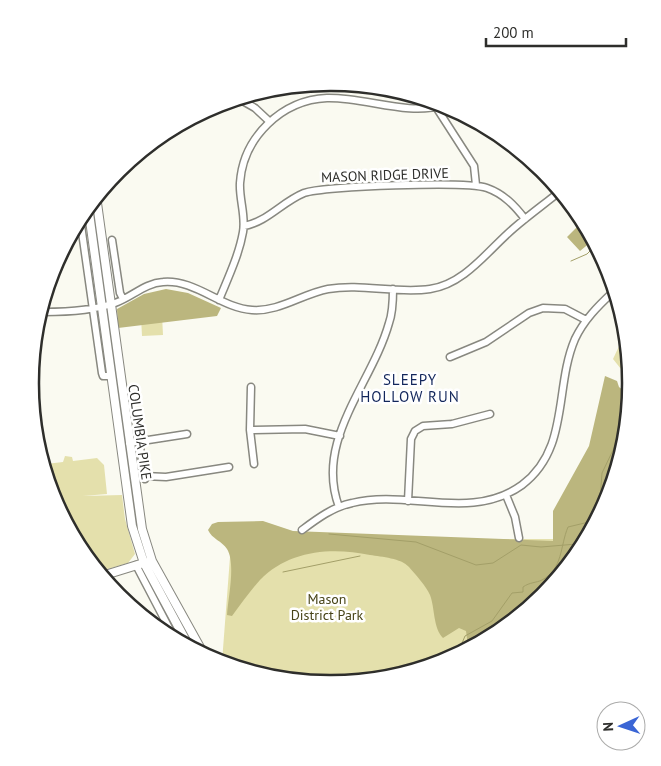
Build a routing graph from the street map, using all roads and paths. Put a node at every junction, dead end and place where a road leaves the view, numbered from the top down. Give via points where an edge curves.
1 (247, 104) edge
2 (425, 107) edge
3 (439, 112) edge
4 (270, 122) junction
5 (476, 186) junction
6 (554, 196) edge
7 (97, 209) edge
8 (90, 218) edge
9 (525, 219) junction
10 (244, 226) junction
11 (82, 231) edge
12 (112, 240) dead end
13 (393, 289) junction
14 (609, 296) edge
15 (123, 299) junction
16 (220, 300) junction
17 (106, 305) junction
18 (92, 307) junction
19 (48, 312) edge
20 (586, 320) junction
21 (450, 357) dead end
22 (111, 376) junction
23 (252, 387) dead end
24 (490, 414) dead end
25 (250, 430) junction
26 (187, 434) dead end
27 (340, 436) junction
28 (139, 441) junction
29 (130, 443) junction
30 (254, 464) dead end
31 (229, 467) dead end
32 (506, 495) junction
33 (408, 501) junction
34 (339, 507) junction
35 (302, 530) dead end
36 (519, 538) dead end
37 (144, 563) junction
38 (110, 574) edge
39 (169, 626) edge
40 (183, 635) edge
41 (196, 642) edge

1 - 4 street
2 - 4 street via 323,99 298,104
3 - 5 street via 474,166
4 - 10 street via 251,145 241,173
5 - 9 street, MASON RIDGE DRIVE via 501,195
5 - 10 street, MASON RIDGE DRIVE via 322,189 296,197 259,222
6 - 9 street
7 - 17 main road, COLUMBIA PIKE
8 - 17 main road, COLUMBIA PIKE
9 - 13 street via 454,281 429,290
10 - 16 street
11 - 18 street
12 - 15 street
13 - 16 street via 357,287 326,290 260,310 243,309
13 - 27 street via 387,330
14 - 20 street
15 - 16 street via 164,282 186,285
15 - 17 street
17 - 18 street
17 - 22 main road, COLUMBIA PIKE
17 - 29 main road, COLUMBIA PIKE
18 - 19 street
18 - 22 street via 102,373 103,376
20 - 21 street via 565,309 543,308 529,313 486,342
20 - 32 street via 572,350 553,445 534,474
22 - 37 main road, COLUMBIA PIKE via 130,511
23 - 25 street
24 - 33 street via 452,424 423,426 415,431 411,439
25 - 27 street via 305,429
25 - 30 street
26 - 28 street
27 - 34 street via 331,473
28 - 29 street
28 - 31 street via 144,478
29 - 37 main road, COLUMBIA PIKE
32 - 33 street via 467,504
32 - 36 street via 516,517
33 - 34 street via 363,501
34 - 35 street
37 - 38 main road
37 - 39 street
37 - 40 main road, COLUMBIA PIKE
37 - 41 main road, COLUMBIA PIKE

